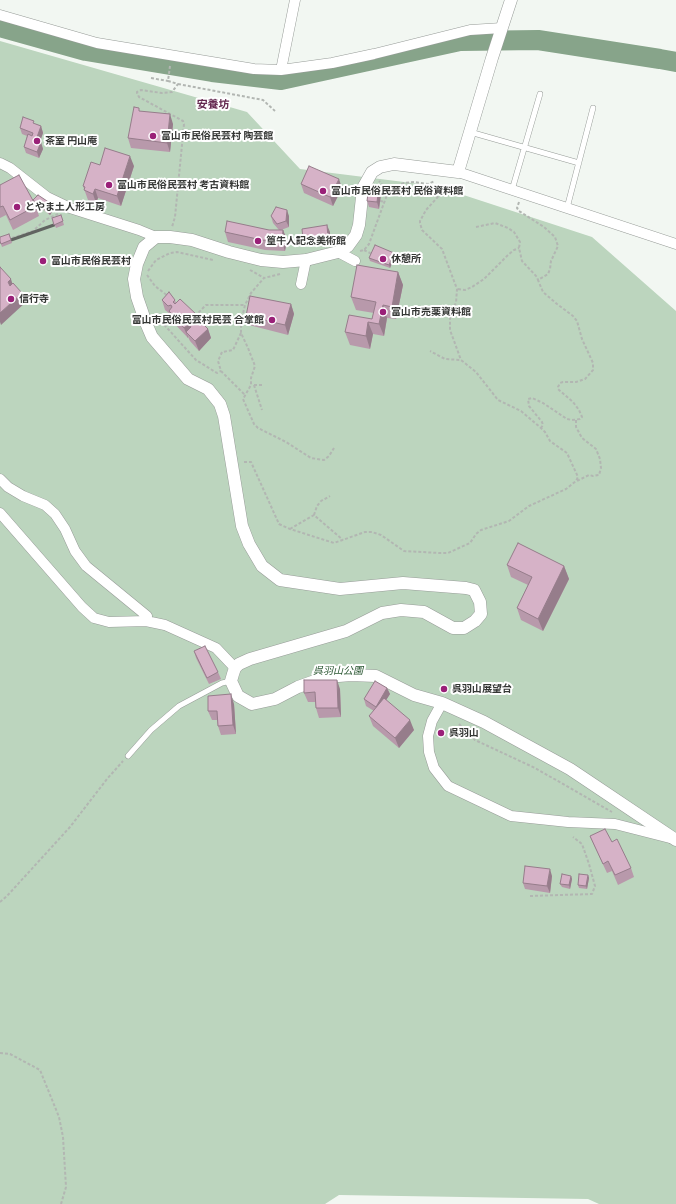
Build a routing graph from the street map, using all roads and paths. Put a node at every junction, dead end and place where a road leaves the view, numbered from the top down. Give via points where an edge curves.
1 (295, 0) edge
2 (511, 0) edge
3 (0, 15) edge
4 (502, 28) junction
5 (172, 55) junction
6 (281, 70) junction
7 (151, 78) dead end
8 (168, 81) junction
9 (178, 84) junction
10 (540, 94) dead end
11 (593, 108) dead end
12 (275, 111) dead end
13 (470, 132) junction
14 (525, 147) junction
15 (0, 163) edge
16 (579, 163) junction
17 (372, 172) junction
18 (452, 172) junction
19 (445, 190) dead end
20 (388, 192) junction
21 (517, 192) junction
22 (380, 201) dead end
23 (384, 202) junction
24 (567, 208) junction
25 (66, 210) junction
26 (476, 226) dead end
27 (156, 237) junction
28 (170, 237) junction
29 (12, 238) edge
30 (676, 244) edge
31 (519, 248) junction
32 (364, 250) junction
33 (373, 255) edge
34 (346, 256) junction
35 (213, 260) dead end
36 (306, 260) junction
37 (250, 270) dead end
38 (285, 274) dead end
39 (264, 278) junction
40 (538, 280) junction
41 (301, 284) dead end
42 (457, 289) junction
43 (171, 298) edge
44 (245, 305) junction
45 (195, 316) edge
46 (146, 323) junction
47 (241, 333) junction
48 (430, 350) dead end
49 (461, 360) junction
50 (221, 371) junction
51 (252, 385) junction
52 (263, 385) dead end
53 (245, 395) junction
54 (262, 410) dead end
55 (576, 420) junction
56 (541, 428) junction
57 (334, 448) dead end
58 (243, 462) dead end
59 (0, 479) edge
60 (576, 481) junction
61 (330, 496) dead end
62 (0, 513) edge
63 (314, 515) junction
64 (290, 530) junction
65 (342, 540) junction
66 (146, 621) junction
67 (235, 668) junction
68 (231, 681) junction
69 (442, 703) junction
70 (459, 723) dead end
71 (128, 756) joint
72 (612, 812) dead end
73 (573, 837) dead end
74 (675, 840) edge
75 (530, 896) dead end
76 (0, 902) edge
77 (0, 1053) edge
78 (61, 1204) edge

1 - 6 street
2 - 4 street
3 - 5 street via 97,43
4 - 6 street via 470,30 332,63
4 - 13 street
5 - 6 street via 254,69
5 - 8 path
7 - 8 path
8 - 9 path
9 - 12 path via 263,100
9 - 28 path via 172,92 141,90 137,93 184,124 175,216
10 - 14 lane
11 - 16 lane
13 - 14 lane
13 - 18 street
14 - 16 lane
14 - 21 lane
15 - 25 street
16 - 24 lane
17 - 18 street via 394,164
17 - 20 path
17 - 34 street via 363,188 359,225 348,246
18 - 20 path via 428,184 404,183
18 - 21 street
19 - 42 path via 426,210 420,223 422,230 442,249
20 - 23 path
21 - 24 street
21 - 40 path via 519,211 552,234 558,246 548,274
22 - 23 path
23 - 32 path via 369,244
24 - 30 street
25 - 27 street
25 - 29 path via 45,220 33,230
26 - 31 path via 495,223 508,228 518,238
27 - 28 street
27 - 46 street via 144,247 134,279
28 - 36 street via 192,240 261,260
31 - 40 path via 522,261
31 - 42 path via 472,287 466,290
32 - 33 path
32 - 34 path
34 - 36 street
35 - 43 path via 178,252 156,260 146,274 155,286
36 - 41 street
37 - 39 path
38 - 39 path
39 - 44 path
40 - 55 path via 543,292 577,320 593,363 593,370 585,379 563,382 558,387 579,410 582,418
42 - 49 path via 456,303 450,313 450,330
44 - 45 path via 206,304
44 - 47 path
46 - 50 path via 159,319 196,360 217,373
46 - 67 street via 152,337 188,379 208,389 220,404 242,526 262,566 280,580 340,589 403,583 466,588 474,590 480,602 481,614 464,628 454,628 424,612 401,610 382,613 346,631 250,659
47 - 50 path via 233,350 222,352 218,361
47 - 51 path via 255,366 251,378
48 - 49 path via 445,359
49 - 56 path via 476,372 498,400 521,411
50 - 53 path
51 - 52 path
51 - 53 path
51 - 54 path
53 - 57 path via 243,399 258,428 311,458 324,460
55 - 56 path via 567,419 543,402 528,399 529,406 542,422
55 - 60 path via 576,427 582,438 596,449 601,468 599,475 589,475
56 - 60 path via 550,441 567,453 578,477
58 - 64 path via 251,462 278,522
59 - 66 street via 8,487 45,505 55,514 86,566 147,616
60 - 65 path via 566,489 529,506 509,521 481,530 470,543 448,553 404,551 381,535 372,532
61 - 63 path via 321,501
62 - 66 street via 94,618 109,622
63 - 64 path
63 - 65 path
64 - 65 path via 334,543
66 - 67 street via 165,625 216,648
67 - 68 street
68 - 69 street via 238,696 252,704 275,699 326,677 351,675 376,676 414,695
68 - 71 lane via 179,706 151,730
69 - 74 street via 484,722 570,769
69 - 74 street via 432,721 428,736 428,752 434,768 448,786 511,816 615,824
70 - 72 path via 475,740 535,768
71 - 76 path via 106,779 70,827
73 - 75 path via 582,844 589,864 595,886 592,894
77 - 78 path via 10,1054 40,1070 59,1117 66,1187

